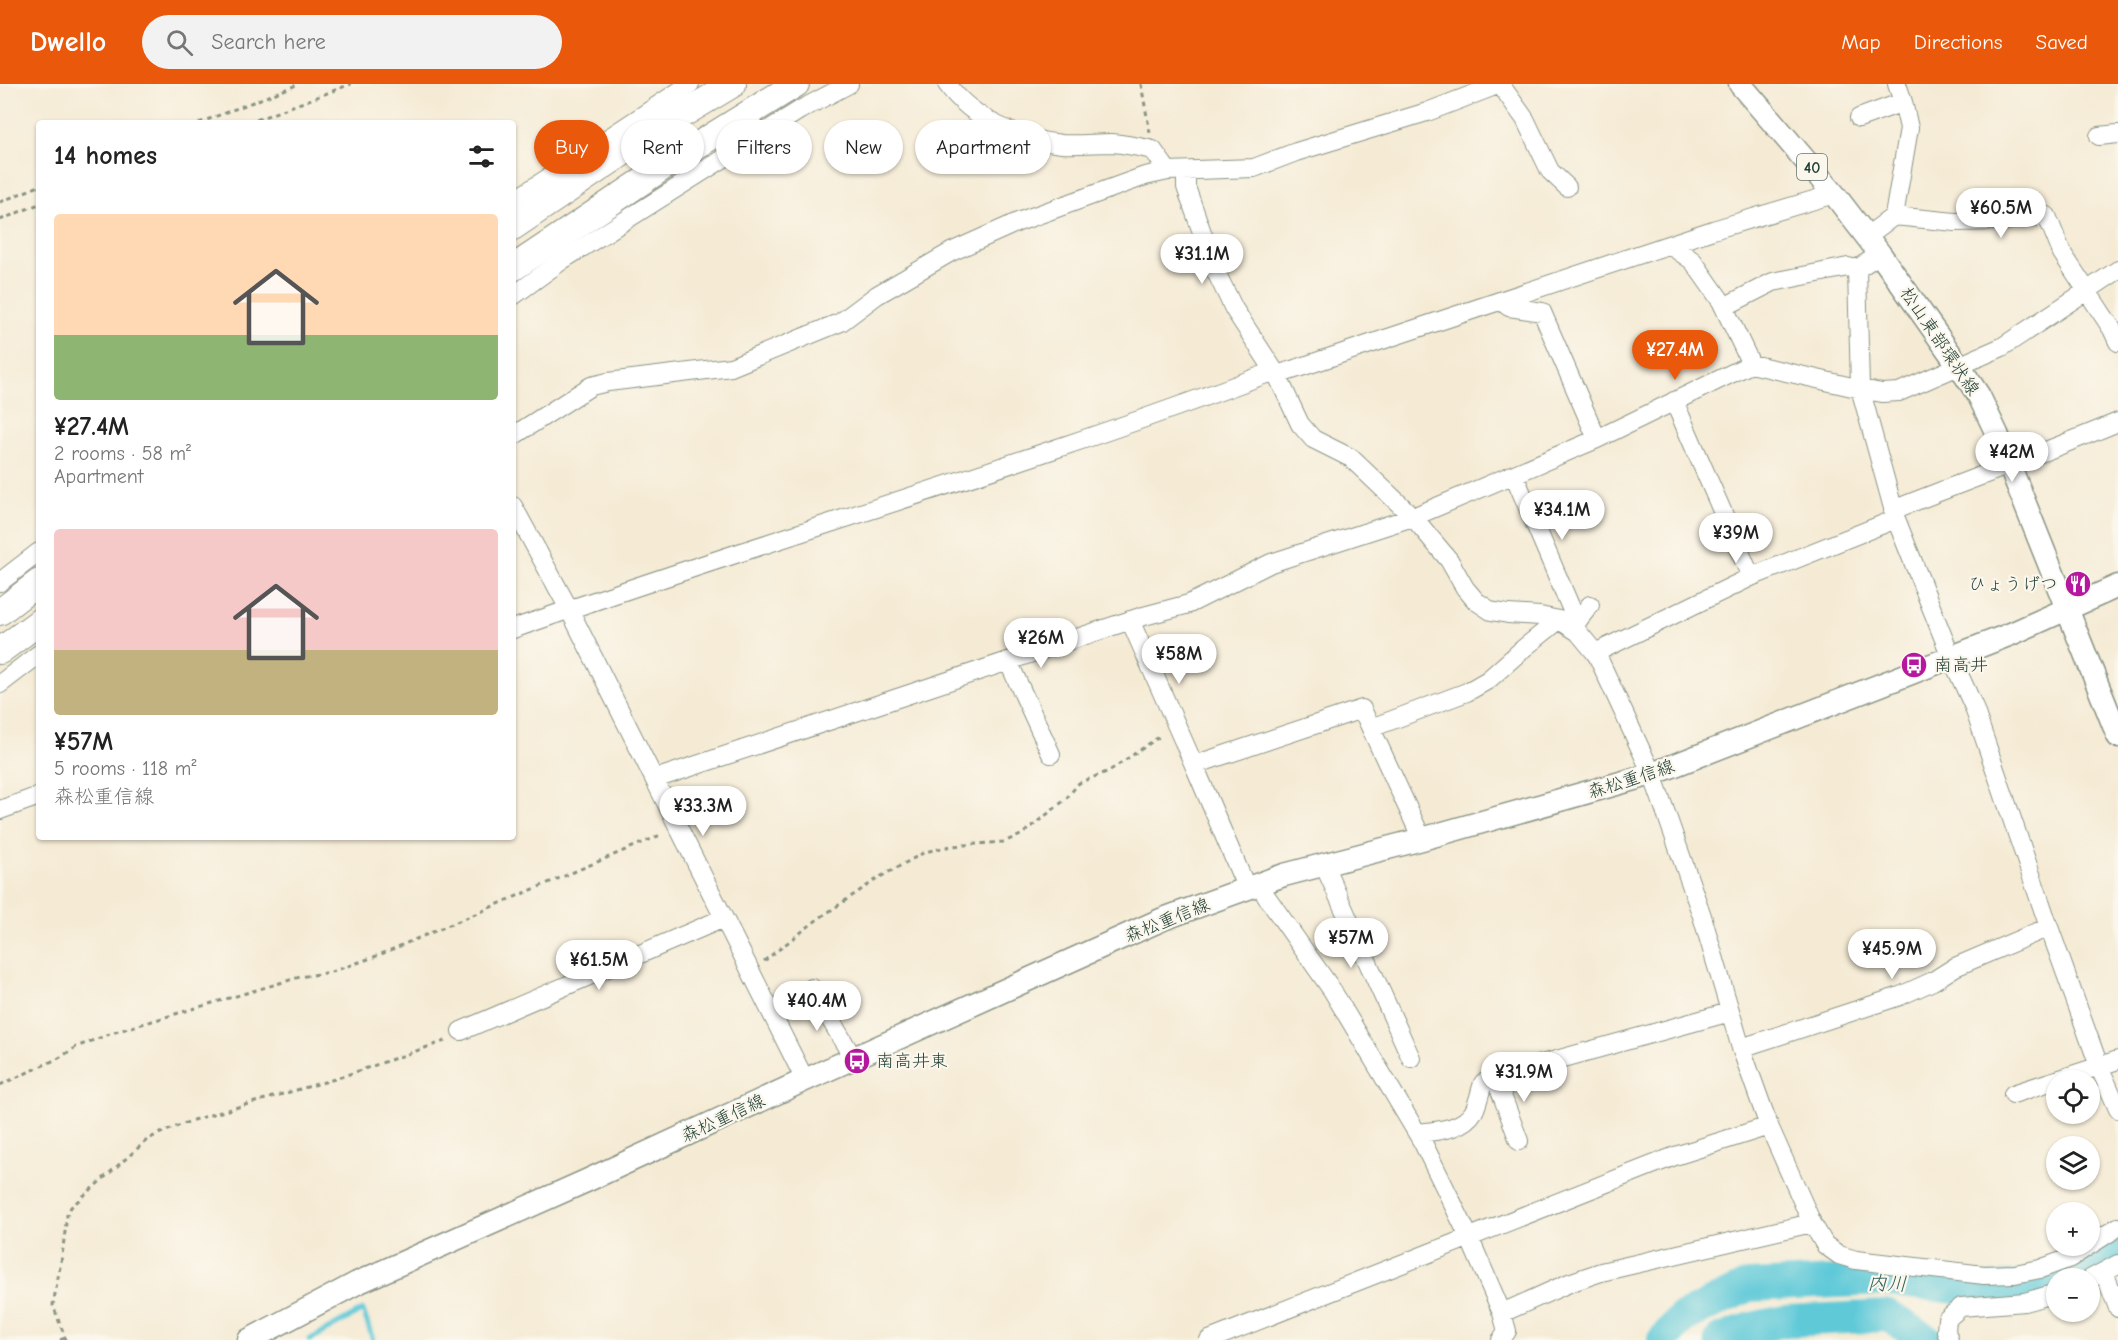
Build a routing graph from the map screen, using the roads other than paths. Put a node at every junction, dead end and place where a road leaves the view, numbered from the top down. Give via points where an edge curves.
1 (690, 84) edge
2 (733, 84) edge
3 (796, 84) edge
4 (849, 84) edge
5 (947, 84) edge
6 (1500, 84) edge
7 (1740, 84) edge
8 (1897, 84) edge
9 (1903, 102) junction
10 (1858, 118) dead end
11 (2118, 134) edge
12 (2099, 136) dead end
13 (1177, 171) junction
14 (1567, 187) dead end
15 (1834, 194) junction
16 (516, 199) edge
17 (1894, 216) junction
18 (516, 225) edge
19 (1670, 245) junction
20 (1873, 245) junction
21 (516, 266) edge
22 (1857, 269) junction
23 (2118, 270) edge
24 (2087, 290) junction
25 (516, 294) edge
26 (1501, 301) junction
27 (1724, 307) junction
28 (2118, 342) edge
29 (1751, 364) junction
30 (1959, 366) junction
31 (1276, 373) junction
32 (1861, 389) junction
33 (1674, 401) junction
34 (2118, 422) edge
35 (516, 434) edge
36 (1597, 439) junction
37 (2009, 464) junction
38 (1514, 475) junction
39 (516, 512) edge
40 (1894, 514) junction
41 (1413, 517) junction
42 (36, 554) edge
43 (1751, 577) junction
44 (0, 582) edge
45 (36, 584) edge
46 (2118, 586) edge
47 (1590, 605) dead end
48 (569, 609) junction
49 (2067, 609) junction
50 (0, 612) edge
51 (1130, 620) junction
52 (1569, 623) junction
53 (36, 624) edge
54 (516, 628) edge
55 (0, 651) edge
56 (1595, 653) junction
57 (36, 656) edge
58 (1951, 657) junction
59 (1008, 661) junction
60 (0, 684) edge
61 (1371, 728) junction
62 (2118, 736) edge
63 (1051, 754) dead end
64 (1194, 765) junction
65 (1652, 774) junction
66 (655, 779) junction
67 (36, 797) edge
68 (0, 810) edge
69 (1422, 839) junction
70 (1324, 865) junction
71 (1254, 886) junction
72 (724, 918) junction
73 (2049, 927) junction
74 (812, 988) dead end
75 (1730, 1012) junction
76 (460, 1031) road end
77 (1740, 1048) junction
78 (854, 1058) junction
79 (1411, 1058) dead end
80 (2118, 1060) edge
81 (2099, 1066) junction
82 (2087, 1070) edge
83 (1495, 1077) junction
84 (805, 1080) junction
85 (2046, 1084) edge
86 (2013, 1094) dead end
87 (2118, 1109) edge
88 (1769, 1126) junction
89 (1417, 1133) junction
90 (1519, 1141) dead end
91 (1812, 1223) junction
92 (2118, 1227) edge
93 (1469, 1237) junction
94 (2104, 1272) edge
95 (2046, 1296) edge
96 (2118, 1308) edge
97 (1502, 1312) junction
98 (249, 1340) edge
99 (1209, 1340) edge
100 (1501, 1340) edge
101 (1949, 1340) edge

1 - 16 street
2 - 18 highway via 658,129
3 - 21 highway via 676,158
4 - 25 street via 790,116
5 - 13 street via 972,110 1032,138 1061,144 1115,143 1153,150
6 - 13 street via 1254,168
6 - 14 street via 1525,119 1550,171
7 - 15 main road, 松山東部環状線 / 40
8 - 9 street
9 - 10 street
9 - 17 street via 1909,128
11 - 12 street
13 - 31 street via 1234,309
13 - 35 street via 1145,176 1018,222 951,252 877,295 841,322 731,367 591,386
15 - 19 street
15 - 20 main road, 松山東部環状線 / 40
17 - 20 street
17 - 24 street via 1955,222 2047,216 2062,253
19 - 26 street
19 - 27 street via 1693,261
20 - 22 street
20 - 30 main road, 松山東部環状線 / 40
22 - 27 street via 1827,270 1773,282
22 - 32 street
23 - 24 street
24 - 28 street
24 - 30 street via 2002,347
26 - 31 street
26 - 36 street via 1509,307 1542,312
27 - 29 street
29 - 32 street
29 - 33 street
30 - 32 street via 1899,392
30 - 37 main road, 松山東部環状線 / 40 via 1979,396
31 - 41 street via 1300,424 1313,439 1352,458
31 - 48 street via 1065,447
32 - 40 street
33 - 36 street
33 - 43 street
34 - 37 street
36 - 38 street
37 - 40 street
37 - 49 main road, 松山東部環状線 / 40
38 - 41 street
38 - 52 street
39 - 48 street
40 - 43 street
40 - 58 street
41 - 51 street via 1270,563 1189,604
41 - 52 street via 1476,601 1491,611
42 - 44 street
43 - 56 street
45 - 50 highway
46 - 49 main road, 森松重信線
47 - 52 street
48 - 54 street
48 - 66 street
49 - 58 main road, 森松重信線
49 - 62 main road, 松山東部環状線 / 40
51 - 59 street
51 - 64 street
52 - 56 street
52 - 61 street via 1524,648 1474,688
53 - 55 highway
56 - 65 street
57 - 60 street
58 - 65 main road, 森松重信線
58 - 73 street via 1974,705
59 - 63 street
59 - 66 street
61 - 64 street via 1362,709
61 - 69 street
64 - 71 street
65 - 69 main road, 森松重信線
65 - 75 street via 1702,916
66 - 72 street
67 - 68 street
69 - 70 main road, 森松重信線
70 - 71 main road, 森松重信線
70 - 79 street
71 - 78 main road, 森松重信線 via 1163,919
71 - 89 street via 1266,896 1332,990
72 - 76 street
72 - 84 street
73 - 77 street via 1955,967 1900,996
73 - 81 street
74 - 78 street
75 - 77 street
75 - 83 street
77 - 88 street
78 - 84 main road, 森松重信線
80 - 81 street
81 - 82 street
81 - 87 street
83 - 89 street via 1483,1083 1474,1111 1461,1124
83 - 90 street
84 - 98 main road, 森松重信線 via 357,1283
85 - 86 street
88 - 91 street
88 - 93 street via 1675,1156
89 - 93 street
91 - 92 street via 1825,1245 1839,1255 1984,1275 2040,1269 2070,1258
91 - 97 street via 1602,1272
93 - 97 street
93 - 99 street
94 - 96 street
95 - 101 street via 2025,1302 1961,1307 1947,1319
97 - 100 street via 1507,1331

